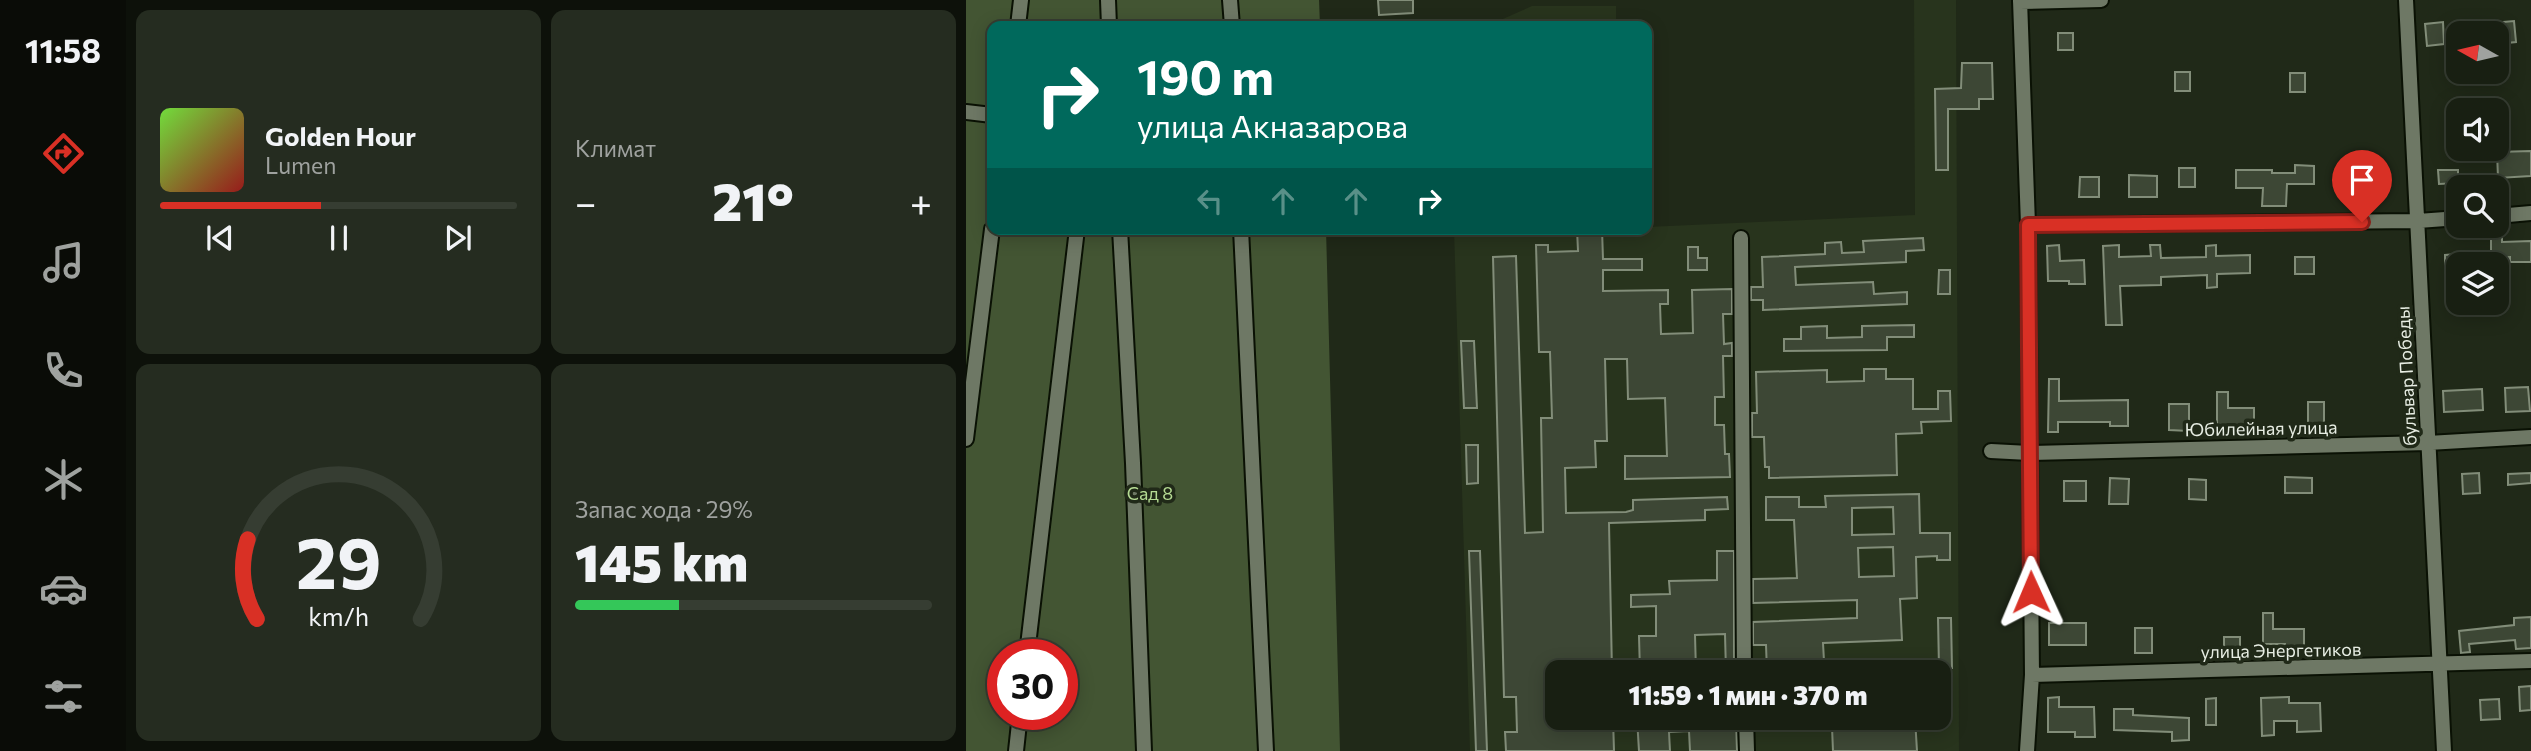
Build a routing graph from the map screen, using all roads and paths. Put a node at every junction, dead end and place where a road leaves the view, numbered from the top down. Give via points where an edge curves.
1 (1021, 0) edge
2 (1108, 0) edge
3 (1230, 0) edge
4 (2101, 0) edge
5 (2406, 0) edge
6 (2020, 1) edge
7 (1018, 21) edge
8 (1109, 21) edge
9 (1232, 21) edge
10 (966, 112) edge
11 (987, 114) edge
12 (2531, 213) edge
13 (2509, 214) edge
14 (2446, 219) edge
15 (2418, 222) junction
16 (2028, 225) junction
17 (991, 235) edge
18 (1076, 235) edge
19 (1121, 235) edge
20 (1241, 235) edge
21 (1741, 238) dead end
22 (2531, 437) edge
23 (966, 439) edge
24 (2428, 443) junction
25 (1991, 451) dead end
26 (2029, 453) junction
27 (1029, 639) edge
28 (1744, 660) edge
29 (2531, 661) edge
30 (2441, 665) junction
31 (2032, 675) junction
32 (1018, 730) edge
33 (1746, 730) edge
34 (1016, 751) edge
35 (1144, 751) edge
36 (1266, 751) edge
37 (1747, 751) edge
38 (2027, 751) edge
39 (2444, 751) edge

1 - 7 street
2 - 8 street
3 - 9 street
4 - 6 street
5 - 15 street, бульвар Победы
6 - 16 street
10 - 11 street
12 - 13 street
14 - 15 street
15 - 16 street
15 - 24 street, бульвар Победы
16 - 26 street
17 - 23 street
18 - 27 street
19 - 35 street
20 - 36 street
21 - 28 street
22 - 24 street, Юбилейная улица
24 - 26 street, Юбилейная улица
24 - 30 street, бульвар Победы
25 - 26 street, Юбилейная улица
26 - 31 street
29 - 30 street, улица Энергетиков
30 - 31 street, улица Энергетиков
30 - 39 street, бульвар Победы
31 - 38 street
32 - 34 street
33 - 37 street

